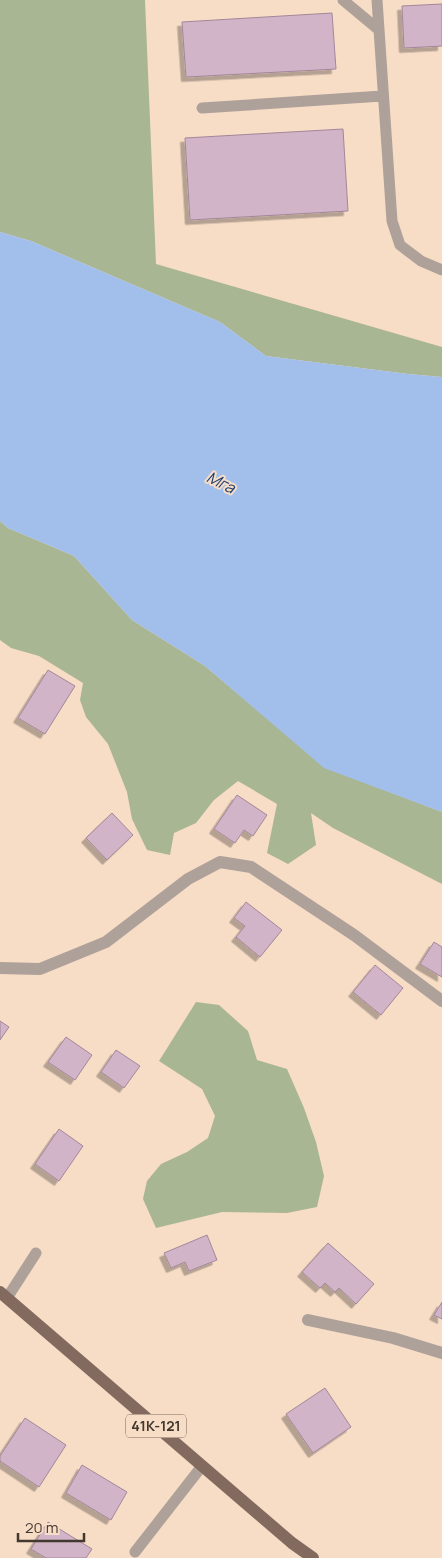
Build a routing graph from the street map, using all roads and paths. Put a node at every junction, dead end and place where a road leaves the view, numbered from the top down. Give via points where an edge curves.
1 (343, 0) edge
2 (377, 0) edge
3 (379, 30) junction
4 (382, 96) junction
5 (202, 108) dead end
6 (442, 270) edge
7 (0, 968) edge
8 (442, 1001) edge
9 (36, 1253) dead end
10 (3, 1295) edge
11 (308, 1320) dead end
12 (442, 1353) edge
13 (202, 1466) junction
14 (135, 1552) dead end
15 (313, 1558) edge

1 - 3 lane
2 - 3 lane
3 - 4 lane
4 - 5 lane
4 - 6 lane via 392,221 400,245 420,261
7 - 8 street via 40,969 106,942 188,880 220,862 251,867 354,935
9 - 10 lane
10 - 13 main road, 41К-121
11 - 12 street via 393,1338
13 - 14 lane
13 - 15 main road, 41К-121

